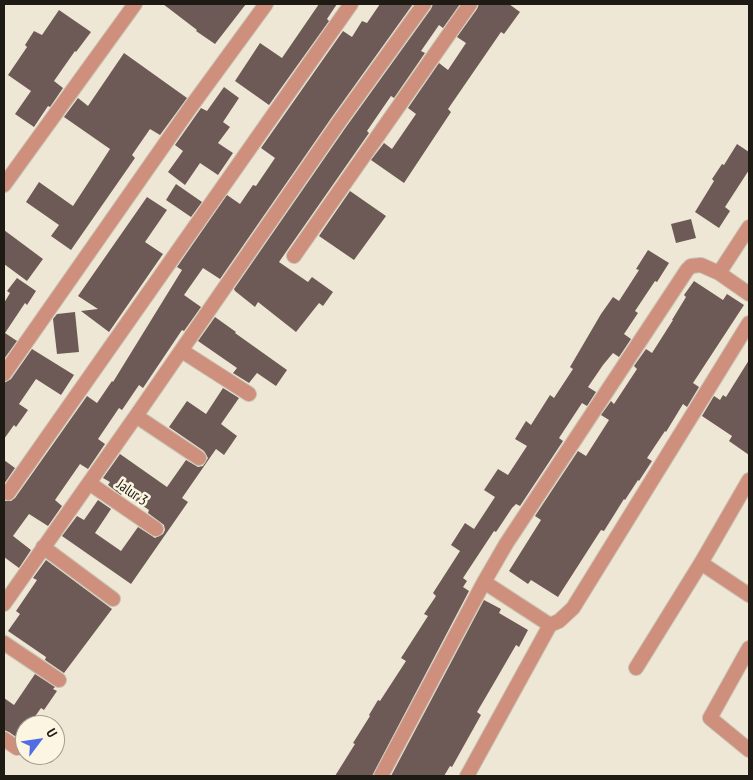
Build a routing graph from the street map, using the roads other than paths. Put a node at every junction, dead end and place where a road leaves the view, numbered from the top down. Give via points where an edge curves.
1 (135, 4) edge
2 (266, 4) edge
3 (351, 4) edge
4 (424, 4) edge
5 (470, 4) edge
6 (4, 185) edge
7 (749, 227) edge
8 (294, 256) dead end
9 (719, 273) junction
10 (749, 294) edge
11 (749, 323) edge
12 (182, 351) junction
13 (4, 374) edge
14 (249, 394) dead end
15 (136, 416) junction
16 (199, 458) dead end
17 (749, 480) edge
18 (89, 483) junction
19 (8, 493) dead end
20 (156, 529) dead end
21 (43, 547) junction
22 (701, 563) junction
23 (484, 582) junction
24 (749, 596) edge
25 (113, 599) dead end
26 (4, 604) edge
27 (550, 625) junction
28 (4, 643) edge
29 (749, 648) edge
30 (636, 668) dead end
31 (59, 680) dead end
32 (4, 739) edge
33 (15, 747) edge
34 (749, 750) edge
35 (381, 776) edge
36 (467, 776) edge

1 - 6 street
2 - 13 street
3 - 19 street
4 - 12 street
5 - 8 street
7 - 9 street
9 - 10 street
9 - 23 street via 701,266 691,266 687,270
11 - 27 street via 573,608
12 - 14 street
12 - 15 street
15 - 16 street
15 - 18 street
17 - 22 street
18 - 20 street, Jalur 3
18 - 21 street
21 - 25 street
21 - 26 street
22 - 24 street
22 - 30 street
23 - 27 street
23 - 35 street
27 - 36 street
28 - 31 street
29 - 34 street via 710,718
32 - 33 street

